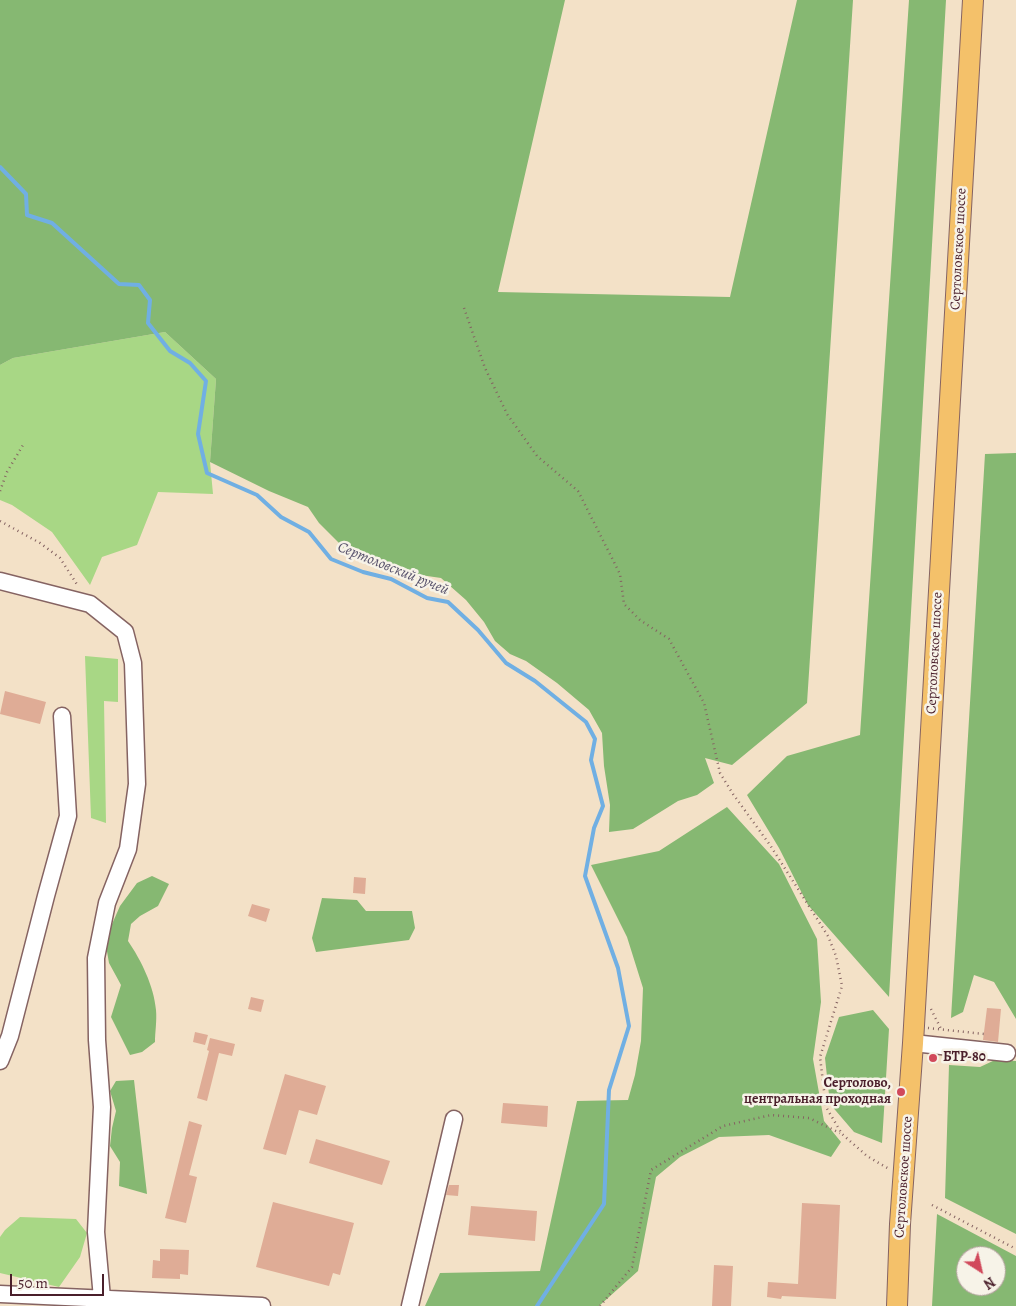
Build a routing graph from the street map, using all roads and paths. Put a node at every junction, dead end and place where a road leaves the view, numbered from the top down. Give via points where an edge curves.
1 (973, 0) edge
2 (464, 308) dead end
3 (23, 445) dead end
4 (0, 491) edge
5 (0, 521) edge
6 (0, 581) edge
7 (90, 604) junction
8 (62, 716) dead end
9 (930, 1008) dead end
10 (941, 1029) junction
11 (984, 1034) dead end
12 (917, 1035) junction
13 (940, 1046) junction
14 (1007, 1053) dead end
15 (0, 1061) edge
16 (454, 1119) dead end
17 (842, 1134) junction
18 (904, 1178) junction
19 (932, 1205) dead end
20 (1016, 1249) edge
21 (0, 1294) edge
22 (102, 1298) junction
23 (262, 1306) edge
24 (410, 1306) edge
25 (600, 1306) edge
26 (897, 1306) edge

1 - 12 main road, Сертоловское шоссе
2 - 17 path via 485,368 507,414 537,456 578,491 620,574 624,604 640,620 669,639 704,704 720,774 828,936 842,986 820,1057 826,1107
3 - 4 path
5 - 7 path via 60,558
6 - 7 street
7 - 22 street via 124,632 134,663 137,784 128,849 107,903 96,958 102,1107 96,1232
8 - 15 street via 68,816 10,1036
9 - 10 path
10 - 11 path
10 - 12 path
10 - 13 path
12 - 13 street
12 - 18 main road, Сертоловское шоссе
13 - 14 street
16 - 24 street
17 - 18 path via 867,1156
17 - 25 path via 809,1118 770,1115 723,1126 651,1170 632,1267
18 - 26 main road, Сертоловское шоссе
19 - 20 path
21 - 22 street
22 - 23 street

